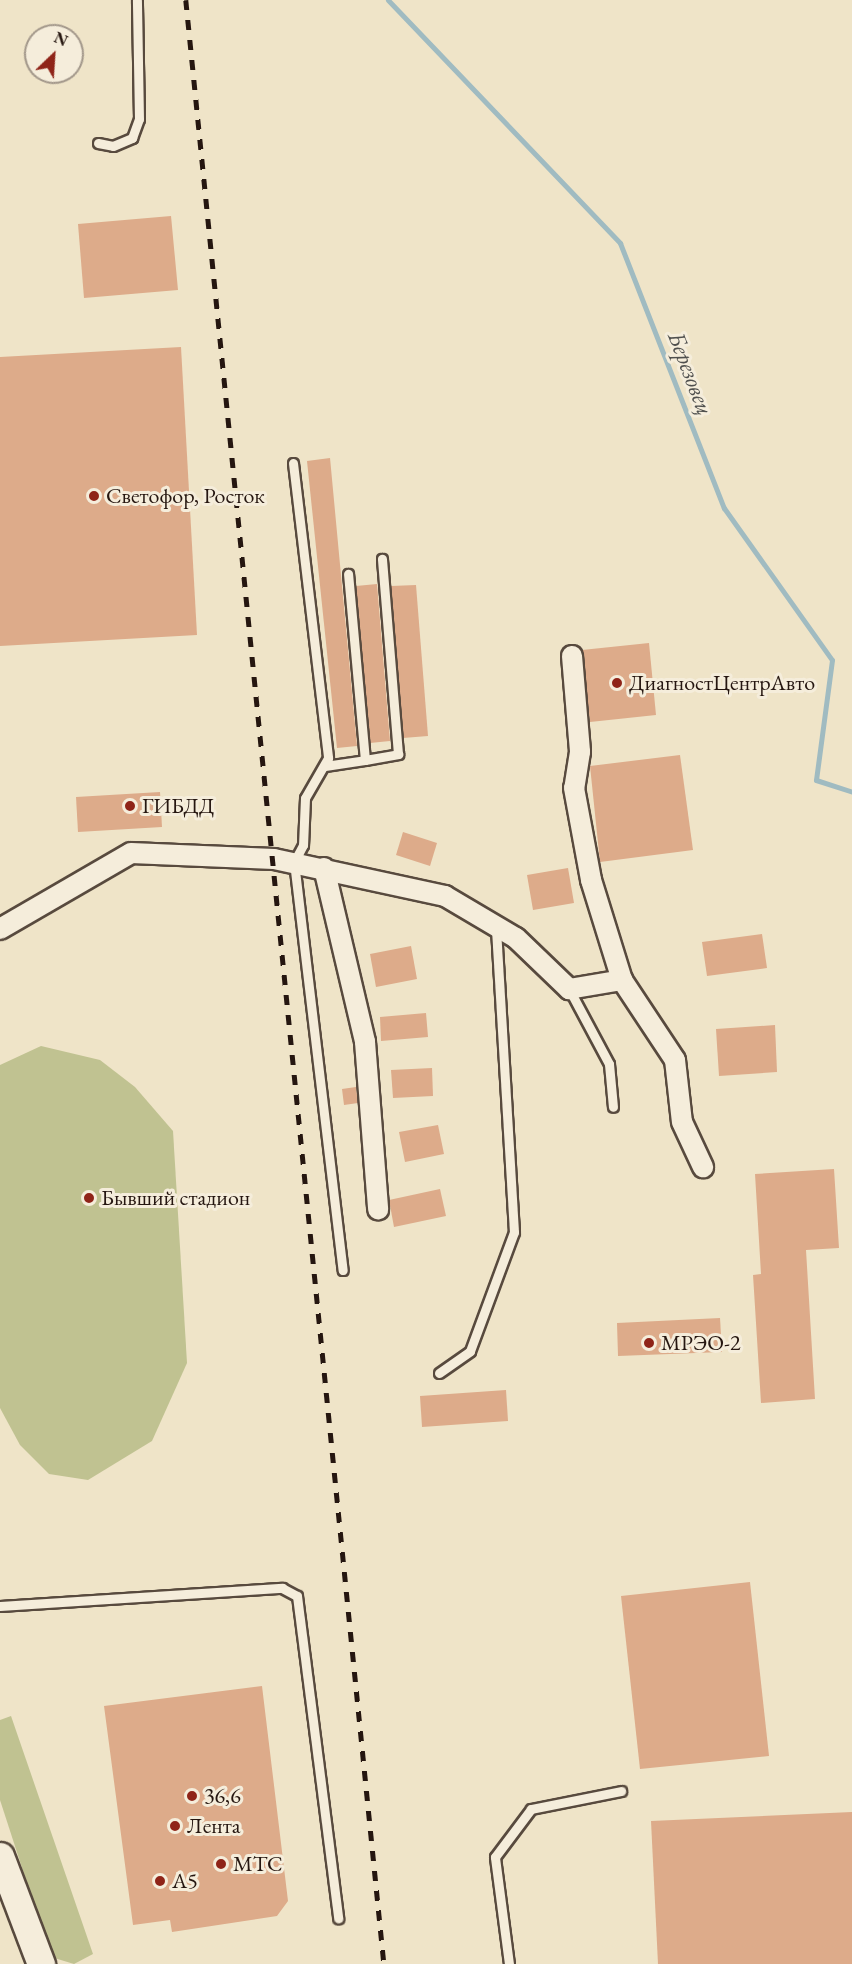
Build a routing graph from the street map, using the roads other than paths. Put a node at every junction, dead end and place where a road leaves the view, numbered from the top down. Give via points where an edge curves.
1 (137, 0) edge
2 (98, 143) dead end
3 (293, 464) dead end
4 (382, 559) dead end
5 (348, 574) dead end
6 (572, 656) dead end
7 (366, 760) junction
8 (325, 766) junction
9 (294, 862) junction
10 (324, 868) junction
11 (496, 924) junction
12 (0, 929) edge
13 (622, 980) junction
14 (569, 989) junction
15 (613, 1107) dead end
16 (703, 1167) dead end
17 (378, 1209) dead end
18 (343, 1270) dead end
19 (439, 1373) dead end
20 (0, 1606) edge
21 (621, 1791) dead end
22 (0, 1856) edge
23 (338, 1918) dead end
24 (41, 1964) edge
25 (509, 1964) edge

1 - 2 lane via 139,120 132,138 113,146
3 - 8 lane
4 - 7 lane via 398,754
5 - 7 lane
6 - 13 street via 580,752 574,788 591,880
7 - 8 lane
8 - 9 lane via 306,798 303,845
9 - 10 street
9 - 12 street via 131,853
9 - 18 lane
10 - 11 street via 445,896
10 - 17 street via 365,1042
11 - 14 street
11 - 19 lane via 514,1232 470,1351
13 - 14 street
13 - 16 street via 675,1060 682,1122
14 - 15 lane via 609,1064
20 - 23 lane via 282,1588 297,1596
21 - 25 lane via 531,1809 495,1857
22 - 24 main road

